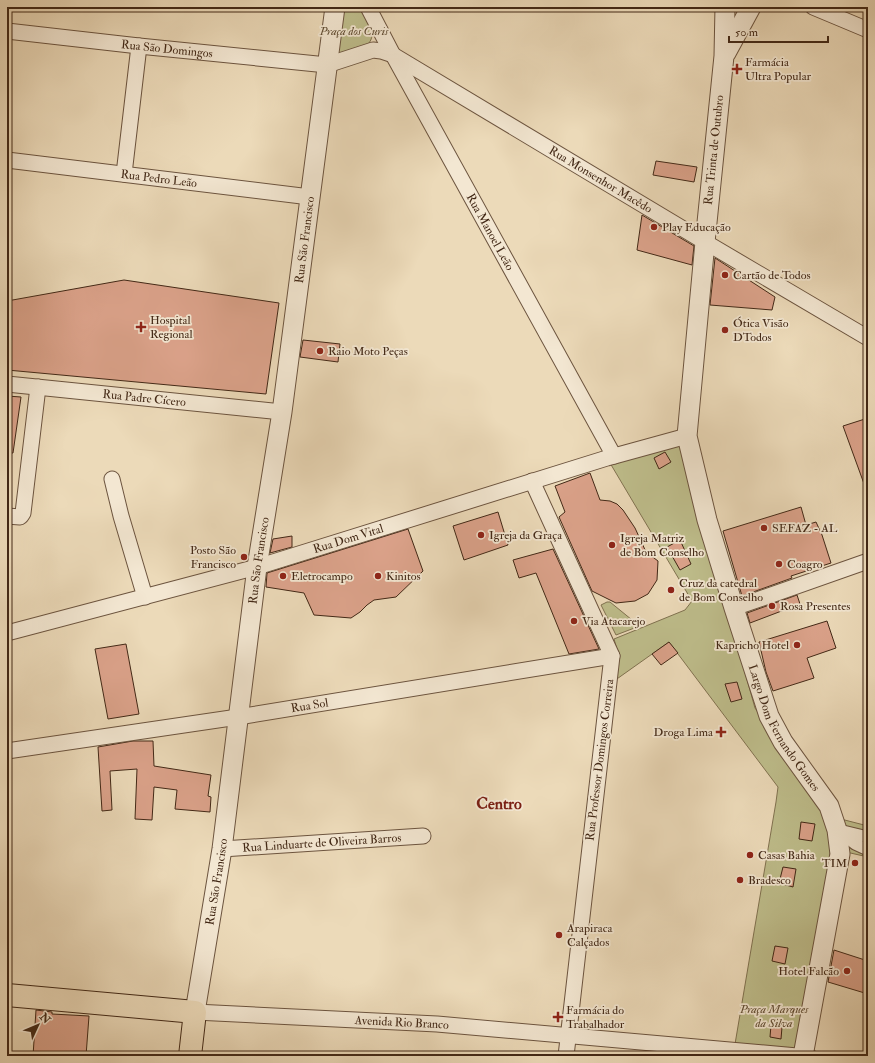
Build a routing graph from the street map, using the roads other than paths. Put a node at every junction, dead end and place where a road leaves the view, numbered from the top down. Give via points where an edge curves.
1 (335, 7) edge
2 (368, 7) edge
3 (725, 7) edge
4 (751, 7) edge
5 (813, 7) edge
6 (868, 30) edge
7 (7, 31) edge
8 (139, 46) junction
9 (393, 55) junction
10 (724, 56) junction
11 (327, 65) junction
12 (7, 160) edge
13 (124, 174) junction
14 (310, 197) junction
15 (704, 242) junction
16 (868, 338) edge
17 (7, 384) edge
18 (38, 387) junction
19 (282, 412) junction
20 (687, 436) junction
21 (614, 456) junction
22 (112, 479) dead end
23 (532, 481) junction
24 (7, 516) edge
25 (868, 561) edge
26 (257, 567) junction
27 (145, 597) junction
28 (734, 608) junction
29 (7, 633) edge
30 (612, 656) junction
31 (238, 717) junction
32 (7, 751) edge
33 (837, 830) junction
34 (423, 836) dead end
35 (868, 837) edge
36 (222, 849) junction
37 (868, 850) edge
38 (7, 995) edge
39 (195, 1012) junction
40 (568, 1035) junction
41 (190, 1056) edge
42 (566, 1056) edge
43 (797, 1056) edge
44 (803, 1056) edge

1 - 11 street, Rua São Francisco
2 - 9 street, Rua Manoel Leão
3 - 10 street, Rua Trinta de Outubro
4 - 10 street
5 - 6 street
7 - 8 street, Rua São Domingos
8 - 11 street, Rua São Domingos
8 - 13 street
9 - 11 street, Rua Monsenhor Macêdo via 373,50
9 - 15 street, Rua Monsenhor Macêdo
9 - 21 street, Rua Manoel Leão
10 - 15 street, Rua Trinta de Outubro
11 - 14 street, Rua São Francisco
12 - 13 street, Rua Pedro Leão
13 - 14 street, Rua Pedro Leão
14 - 19 street, Rua São Francisco
15 - 16 street, Rua Monsenhor Macêdo
15 - 20 street, Rua Trinta de Outubro
17 - 18 street, Rua Padre Cícero
18 - 19 street, Rua Padre Cícero
18 - 24 street via 23,513 20,517
19 - 26 street, Rua São Francisco
20 - 21 street, Rua Dom Vital
20 - 28 street, Largo Dom Fernando Gomes via 707,520
21 - 23 street, Rua Dom Vital
22 - 27 street
23 - 26 street, Rua Dom Vital
23 - 30 street
25 - 28 street
26 - 27 street, Rua Dom Vital
26 - 31 street, Rua São Francisco
27 - 29 street, Rua Dom Vital
28 - 33 street, Largo Dom Fernando Gomes via 769,716 783,742 829,806
30 - 31 street, Rua Sol
30 - 40 street, Rua Professor Domingos Correira
31 - 32 street, Rua Sol
31 - 36 street, Rua São Francisco
33 - 35 street
33 - 37 street via 855,844
33 - 44 street, Largo Dom Fernando Gomes via 840,854
34 - 36 street, Rua Linduarte de Oliveira Barros
36 - 39 street, Rua São Francisco
38 - 39 main road, Avenida Rio Branco
39 - 40 street, Avenida Rio Branco via 437,1024
39 - 41 main road, Rua São Francisco
40 - 42 street, Rua Professor Domingos Correira
40 - 43 street, Avenida Rio Branco

